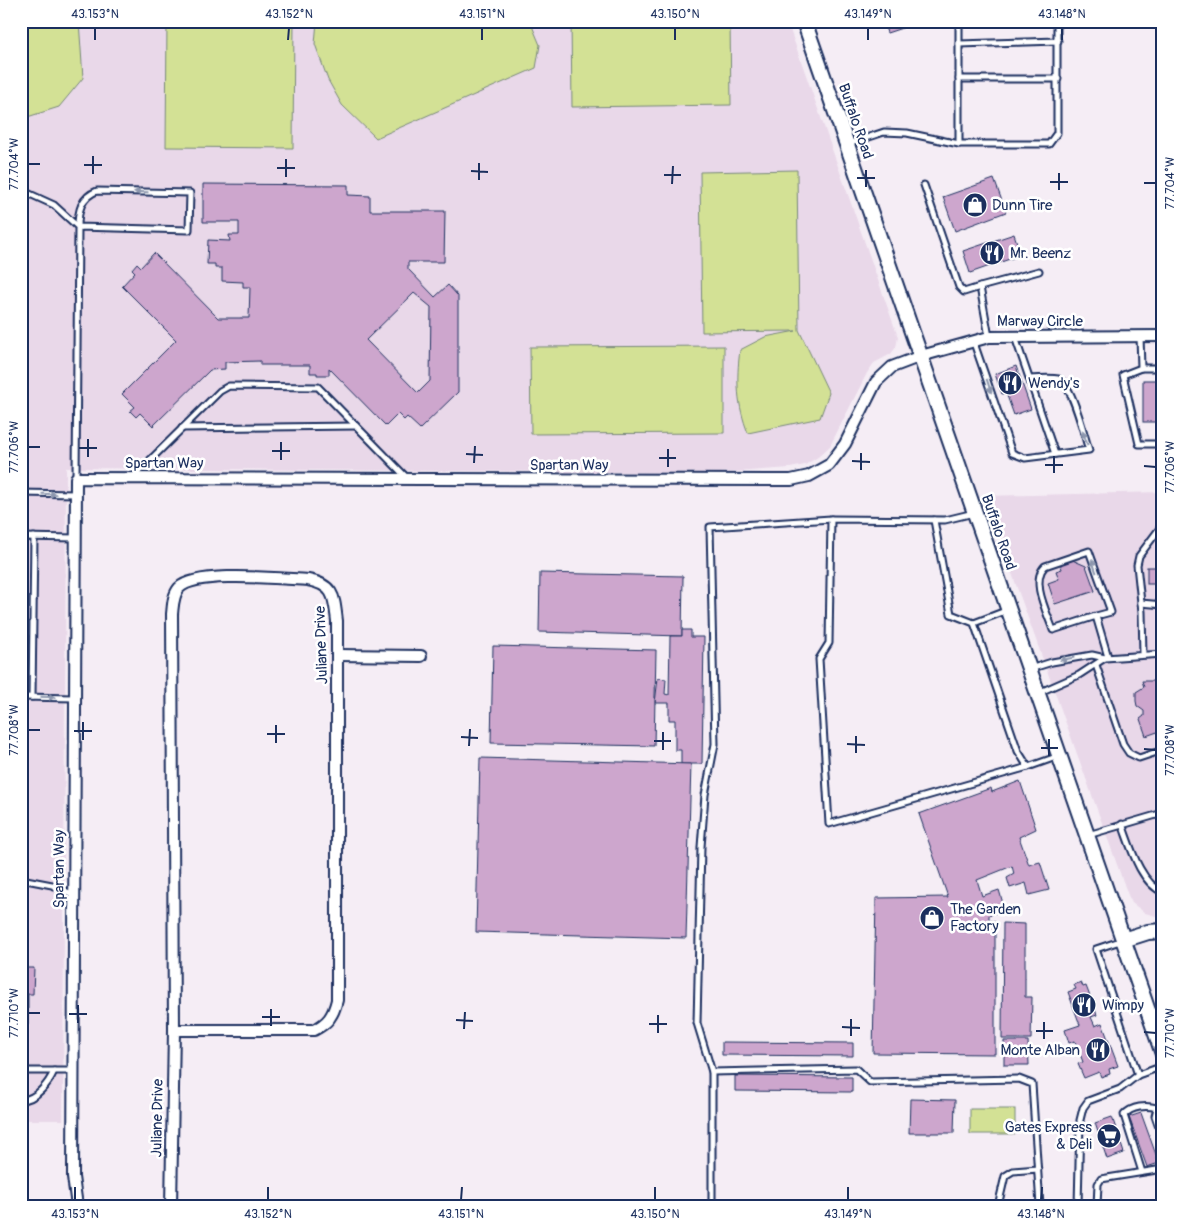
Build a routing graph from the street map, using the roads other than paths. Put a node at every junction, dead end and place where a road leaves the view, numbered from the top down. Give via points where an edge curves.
1 (804, 21) edge
2 (959, 21) edge
3 (1057, 21) edge
4 (1058, 41) junction
5 (959, 44) junction
6 (959, 79) junction
7 (1058, 79) junction
8 (847, 144) junction
9 (960, 144) junction
10 (924, 186) dead end
11 (21, 190) edge
12 (78, 227) junction
13 (1039, 271) dead end
14 (980, 287) junction
15 (1015, 336) junction
16 (1140, 336) junction
17 (1163, 336) edge
18 (989, 337) junction
19 (973, 340) junction
20 (921, 356) junction
21 (1141, 368) junction
22 (1163, 368) edge
23 (1030, 378) junction
24 (356, 426) junction
25 (182, 428) junction
26 (1163, 444) edge
27 (1055, 454) junction
28 (76, 478) junction
29 (131, 478) junction
30 (408, 479) junction
31 (21, 493) edge
32 (76, 494) junction
33 (975, 513) junction
34 (831, 519) junction
35 (934, 520) junction
36 (1163, 524) edge
37 (21, 537) edge
38 (34, 537) junction
39 (76, 538) junction
40 (1141, 603) junction
41 (1163, 606) edge
42 (1009, 610) junction
43 (1096, 616) junction
44 (974, 623) junction
45 (1143, 654) junction
46 (1163, 654) edge
47 (337, 655) junction
48 (421, 656) dead end
49 (1107, 657) junction
50 (1096, 666) junction
51 (1029, 669) junction
52 (1038, 693) junction
53 (21, 697) edge
54 (32, 697) junction
55 (75, 698) junction
56 (1163, 750) edge
57 (1059, 756) junction
58 (1028, 768) junction
59 (1163, 814) edge
60 (1122, 824) junction
61 (1087, 836) junction
62 (21, 879) edge
63 (1163, 892) edge
64 (74, 895) junction
65 (1163, 931) edge
66 (1123, 940) junction
67 (174, 1030) junction
68 (1163, 1054) edge
69 (1163, 1066) edge
70 (21, 1071) edge
71 (54, 1071) junction
72 (73, 1071) junction
73 (712, 1072) junction
74 (1138, 1075) junction
75 (21, 1100) edge
76 (1160, 1107) edge
77 (1163, 1139) edge
78 (1038, 1169) junction
79 (1163, 1169) edge
80 (1142, 1172) junction
81 (77, 1206) edge
82 (171, 1206) edge
83 (712, 1206) edge
84 (998, 1206) edge
85 (1040, 1206) edge
86 (1078, 1206) edge
87 (1096, 1206) edge

1 - 8 main road, Buffalo Road
2 - 5 lane
3 - 4 lane
4 - 5 lane
4 - 7 lane
5 - 6 lane
6 - 7 lane
6 - 9 lane
7 - 9 lane via 1057,133 1049,144
8 - 9 lane via 884,132 907,133
8 - 20 main road, Buffalo Road
10 - 14 lane via 959,287 964,292
11 - 12 lane via 54,205
12 -> 12 lane via 190,230 190,193 97,190 82,203
12 - 28 lane
13 - 14 lane
14 - 18 lane
15 - 16 street, Marway Circle
15 - 18 street, Marway Circle
15 - 23 lane
16 - 17 street, Marway Circle
16 - 21 lane
18 - 19 street, Marway Circle
19 - 20 street, Marway Circle
19 -> 27 lane via 1012,453 1025,458
20 - 30 street, Spartan Way via 883,374 836,456 824,470 800,478 762,481
20 - 33 main road, Buffalo Road
21 - 22 lane
21 - 26 lane via 1123,375 1139,444
23 - 27 lane
27 -> 23 lane via 1090,450 1074,400 1064,382
24 - 25 lane
24 - 25 lane via 318,388 228,386
24 - 30 lane
25 - 29 lane
28 - 29 street, Spartan Way
28 - 32 street, Spartan Way
29 - 30 street, Spartan Way
31 -> 32 lane
32 - 39 street, Spartan Way
33 - 35 lane
33 - 42 main road, Buffalo Road
34 - 35 lane
34 - 58 lane via 829,643 819,659 829,824
34 - 73 lane via 710,526 715,744 700,846 697,1023
35 - 44 lane via 951,614
36 - 40 lane via 1139,556
37 - 38 lane
38 - 39 lane
38 - 54 lane
39 - 55 street, Spartan Way
40 - 41 lane
40 - 45 lane
42 - 44 lane
42 - 51 main road, Buffalo Road
43 -> 43 lane via 1111,612 1089,551 1045,566 1040,571 1039,583 1053,630
43 - 49 lane
44 - 58 lane via 1018,751
45 - 46 lane
45 - 49 lane
47 - 48 street
47 - 67 street, Juliane Drive via 338,1000 334,1014 326,1024 314,1030
47 - 67 street, Juliane Drive via 334,598 320,582 211,577 193,580 180,588 174,598
49 - 50 lane
49 -> 51 lane via 1076,657
50 - 52 lane
50 - 56 lane via 1129,753 1139,758
51 - 52 main road, Buffalo Road
52 - 57 main road, Buffalo Road
53 - 54 lane
54 -> 55 lane
55 - 64 street, Spartan Way
57 - 58 lane
57 - 61 main road, Buffalo Road
59 - 60 lane
60 - 61 lane
60 - 63 lane via 1144,875
61 - 66 main road, Buffalo Road
62 - 64 lane via 52,885
64 - 72 street, Spartan Way
65 - 66 main road
66 - 68 main road, Buffalo Road
66 - 74 lane via 1096,949
67 - 82 street, Juliane Drive
69 - 74 lane
70 - 71 lane
71 - 72 lane
71 - 75 lane via 39,1092
72 - 81 street, Spartan Way via 73,1177
73 - 78 lane via 856,1069 870,1082 1019,1079 1032,1084
73 - 83 lane
74 - 86 lane via 1120,1088 1088,1101 1083,1108
76 - 77 lane via 1155,1116
76 - 80 lane via 1146,1105 1124,1115
78 - 84 lane via 1013,1171 1005,1176
78 - 85 lane
79 - 80 lane
80 - 87 lane via 1102,1179 1098,1184

